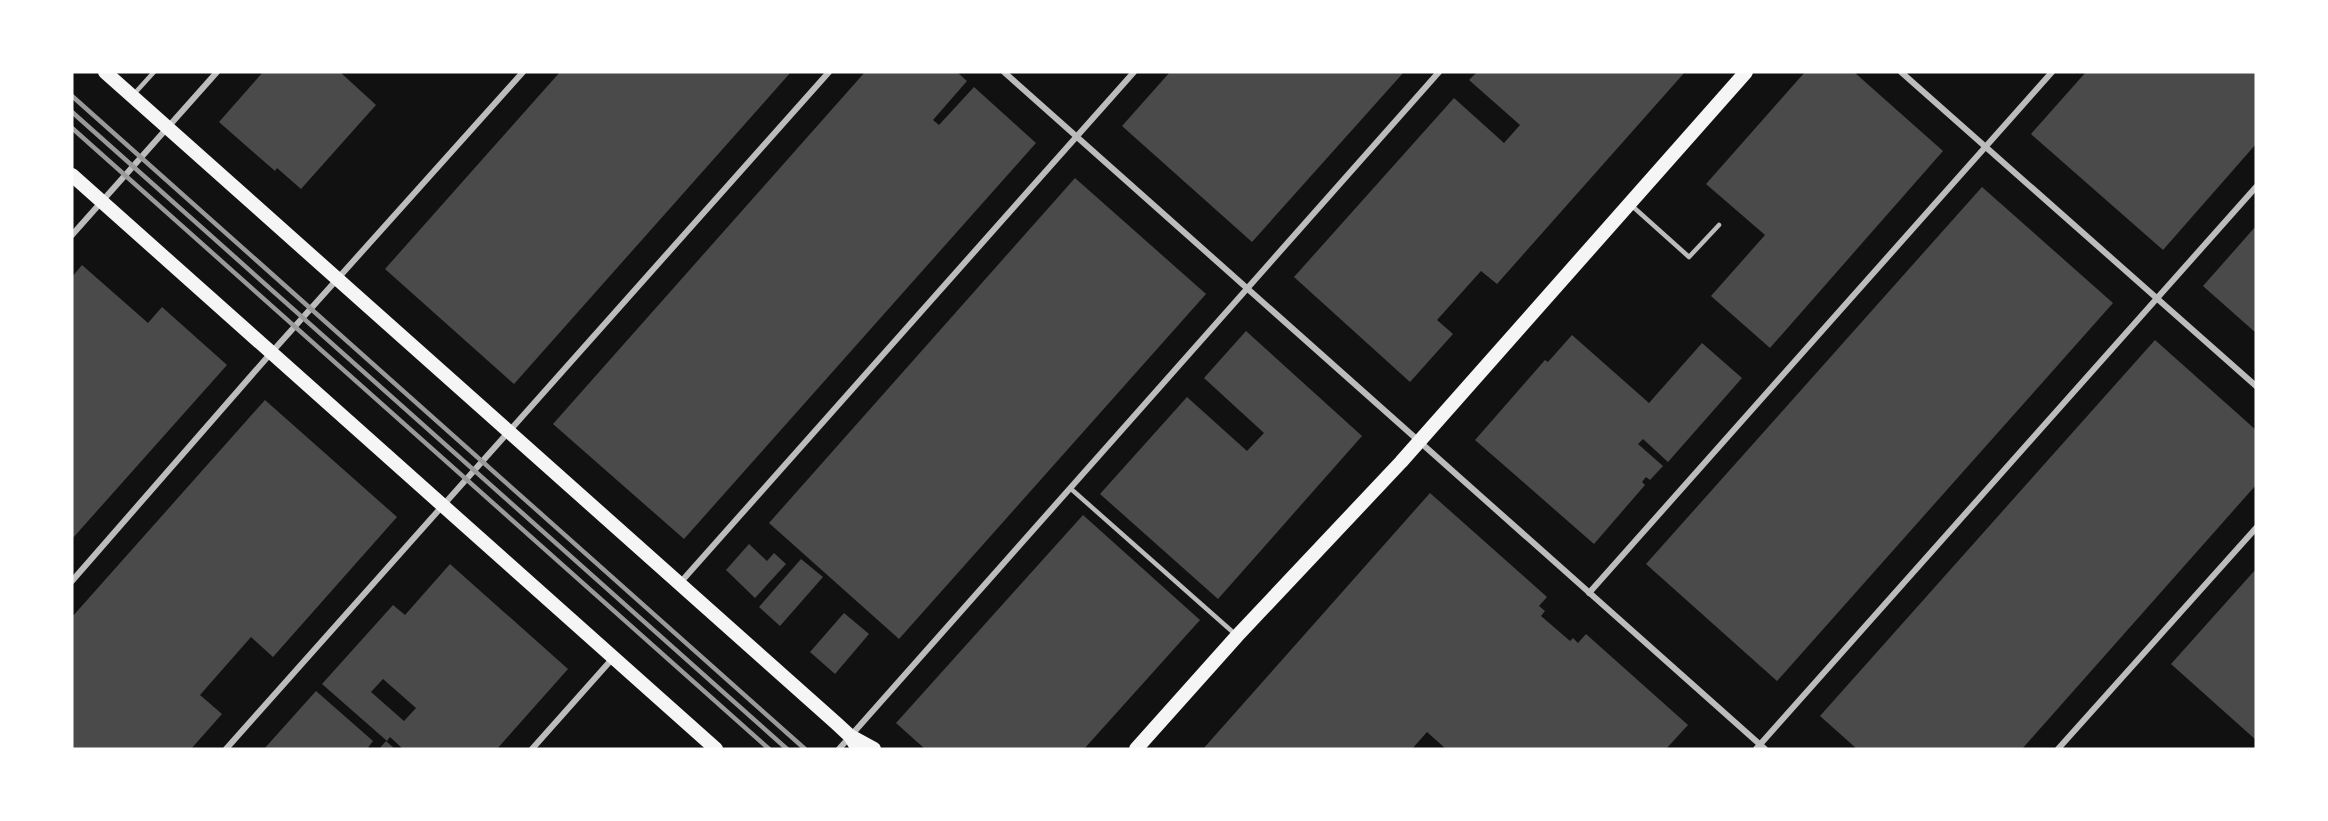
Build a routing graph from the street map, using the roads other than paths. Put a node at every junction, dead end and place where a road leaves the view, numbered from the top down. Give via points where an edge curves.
1 (105, 72) edge
2 (154, 72) edge
3 (217, 72) edge
4 (523, 72) edge
5 (829, 72) edge
6 (1004, 72) edge
7 (1134, 72) edge
8 (1439, 72) edge
9 (1746, 72) edge
10 (1901, 72) edge
11 (2052, 72) edge
12 (132, 96) junction
13 (167, 128) junction
14 (1077, 137) junction
15 (1985, 147) junction
16 (72, 175) edge
17 (2256, 187) edge
18 (102, 201) junction
19 (1629, 203) junction
20 (1719, 225) dead end
21 (72, 235) edge
22 (338, 279) junction
23 (1248, 289) junction
24 (2157, 298) junction
25 (271, 353) junction
26 (2256, 386) edge
27 (508, 431) junction
28 (1418, 441) junction
29 (1070, 488) junction
30 (442, 506) junction
31 (2256, 528) edge
32 (72, 581) edge
33 (680, 584) junction
34 (1589, 593) junction
35 (1238, 636) junction
36 (614, 658) junction
37 (850, 736) junction
38 (1761, 747) edge
39 (226, 749) edge
40 (532, 749) edge
41 (716, 749) edge
42 (839, 749) edge
43 (858, 749) edge
44 (874, 749) edge
45 (1136, 749) edge
46 (2058, 749) edge

1 - 12 main road
2 - 12 lane
3 - 13 street
4 - 22 street
5 - 27 street
6 - 14 street
7 - 14 street
8 - 23 street
9 - 19 main road
10 - 15 street
11 - 15 street
12 - 13 main road
13 - 18 street
13 - 22 main road
14 - 23 street
14 - 33 street
15 - 24 street
15 - 34 street
16 - 18 main road
17 - 24 street
18 - 21 street
18 - 25 main road
19 - 20 lane via 1689,257
19 - 28 main road
22 - 25 street
22 - 27 main road
23 - 28 street
23 - 29 street
24 - 26 street
24 - 38 street
25 - 30 main road
25 - 32 street
27 - 30 street
27 - 33 main road
28 - 34 street
28 - 35 main road
29 - 35 lane
29 - 37 street
30 - 36 main road
30 - 39 street
31 - 46 street
33 - 37 main road
34 - 38 street
35 - 45 main road
36 - 40 street
36 - 41 main road
37 - 42 street
37 - 43 main road
37 - 44 main road

